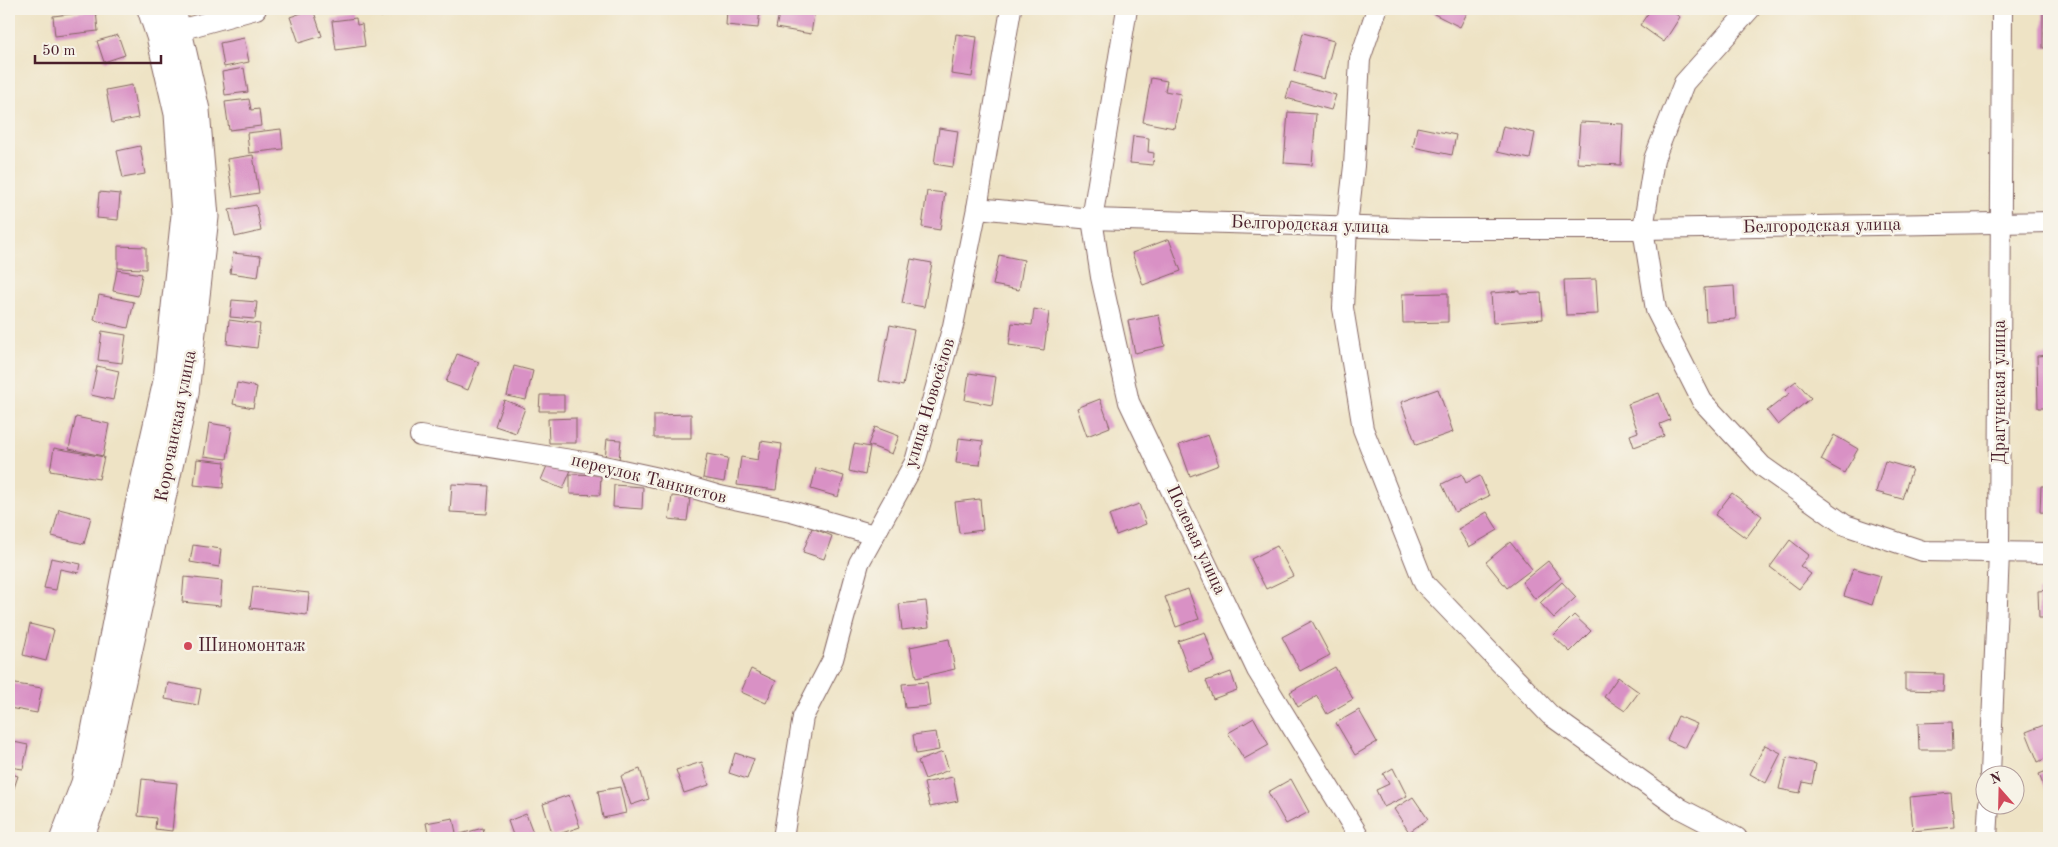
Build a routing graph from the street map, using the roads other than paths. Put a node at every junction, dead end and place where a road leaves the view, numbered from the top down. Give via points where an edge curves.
1 (150, 9) edge
2 (256, 9) edge
3 (1012, 9) edge
4 (1127, 9) edge
5 (1377, 9) edge
6 (1750, 9) edge
7 (2002, 9) edge
8 (170, 25) edge
9 (977, 208) junction
10 (1092, 219) junction
11 (2000, 222) junction
12 (2049, 222) edge
13 (1347, 226) junction
14 (1643, 229) junction
15 (420, 436) dead end
16 (874, 535) junction
17 (1998, 553) junction
18 (2049, 554) edge
19 (1990, 764) edge
20 (1988, 814) edge
21 (63, 838) edge
22 (81, 838) edge
23 (783, 838) edge
24 (1360, 838) edge
25 (1737, 838) edge
26 (1987, 838) edge

1 - 8 main road, Корочанская улица
2 - 8 street
3 - 9 street, улица Новосёлов
4 - 10 street, Полевая улица
5 - 13 street via 1360,59
6 - 14 street via 1684,83 1654,159
7 - 11 street, Драгунская улица
8 - 21 main road, Корочанская улица via 184,215 166,381 135,518 84,783
8 - 22 main road, Корочанская улица via 197,110 206,217 186,393 100,786
9 - 10 street, Белгородская улица
9 - 16 street, улица Новосёлов via 953,326 915,462
10 - 13 street, Белгородская улица
10 - 24 street, Полевая улица via 1101,277 1129,402 1257,670
11 - 12 street, Белгородская улица
11 - 14 street, Белгородская улица
11 - 17 street, Драгунская улица
13 - 14 street, Белгородская улица
13 - 25 street via 1343,308 1363,429 1424,583 1550,715 1681,809
14 - 17 street via 1656,310 1702,401 1762,466 1844,525 1923,551
15 - 16 street, переулок Танкистов via 599,464
16 - 23 street, улица Новосёлов via 859,564 833,659 803,717
17 - 18 street
17 - 19 street, Драгунская улица
20 - 26 street

